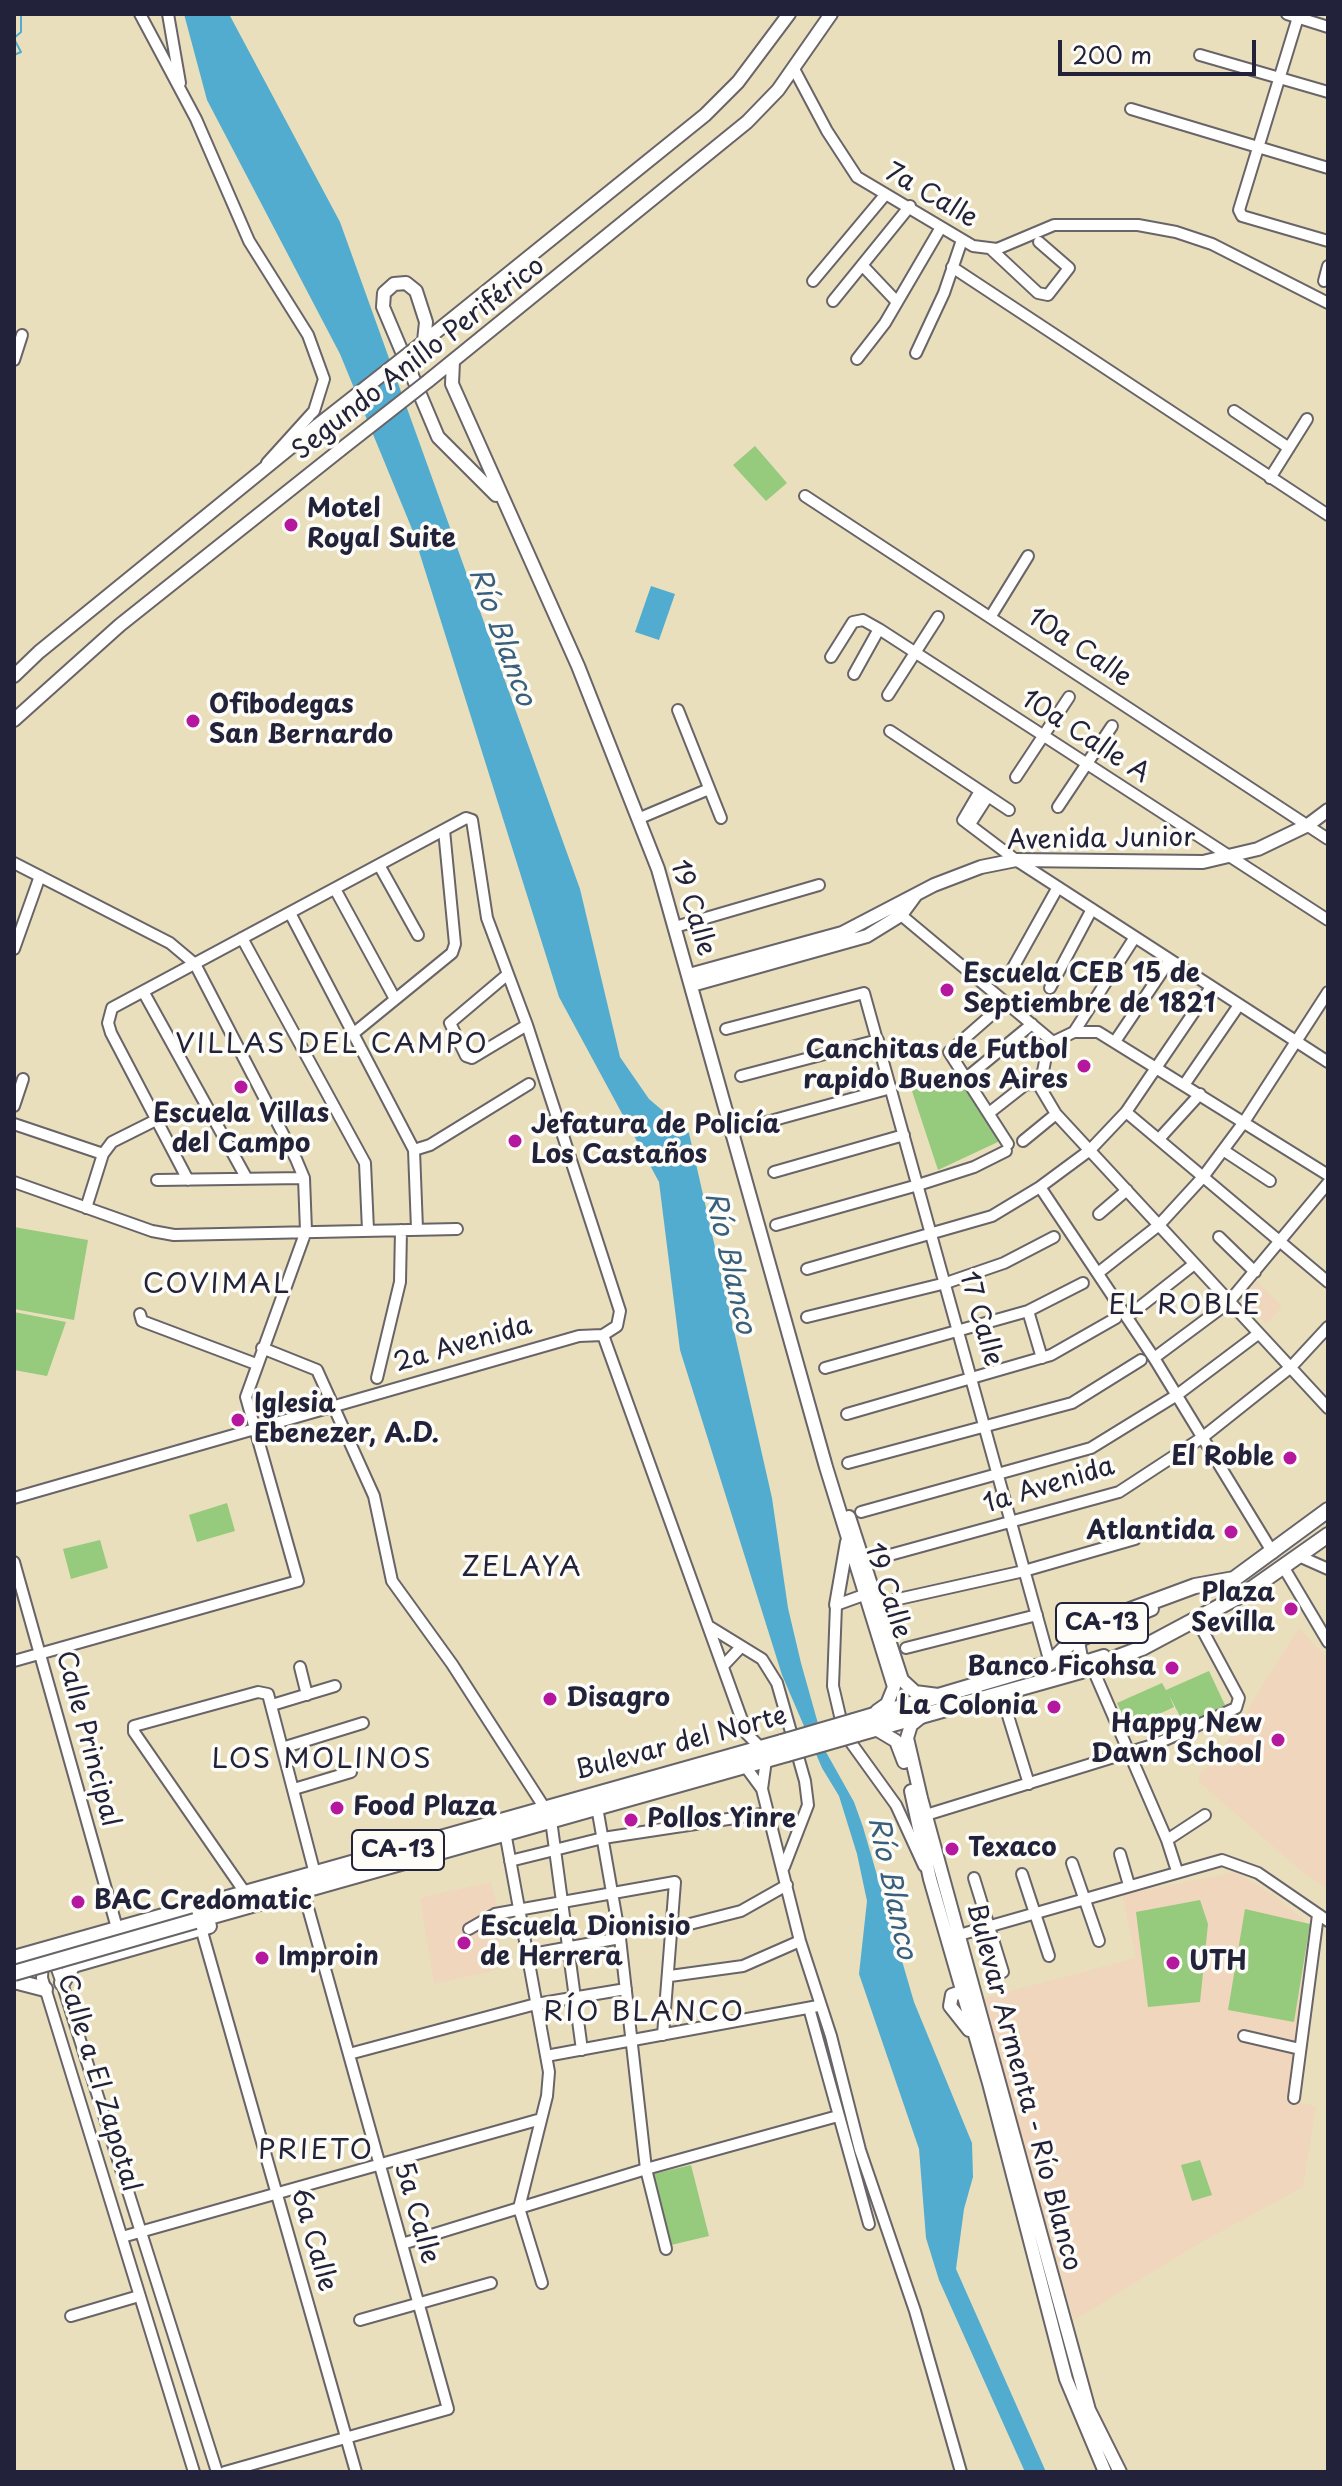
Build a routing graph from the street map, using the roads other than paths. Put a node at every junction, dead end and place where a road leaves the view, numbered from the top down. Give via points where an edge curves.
1 (140, 14) edge
2 (168, 14) edge
3 (789, 14) edge
4 (831, 14) edge
5 (1295, 15) edge
6 (1328, 27) edge
7 (1200, 55) dead end
8 (794, 69) junction
9 (1279, 78) junction
10 (1328, 92) edge
11 (182, 93) junction
12 (1131, 109) dead end
13 (1258, 146) junction
14 (1328, 168) edge
15 (882, 198) junction
16 (907, 210) junction
17 (938, 233) junction
18 (962, 240) junction
19 (1328, 241) edge
20 (1039, 242) dead end
21 (992, 250) junction
22 (862, 265) junction
23 (1328, 266) edge
24 (952, 267) junction
25 (813, 281) dead end
26 (1324, 281) dead end
27 (833, 301) dead end
28 (897, 302) junction
29 (1328, 303) edge
30 (423, 307) junction
31 (464, 308) junction
32 (22, 335) dead end
33 (423, 343) junction
34 (916, 353) dead end
35 (857, 359) dead end
36 (14, 360) edge
37 (453, 361) junction
38 (430, 379) junction
39 (452, 384) junction
40 (1234, 411) dead end
41 (1307, 419) dead end
42 (1289, 448) junction
43 (1270, 478) junction
44 (253, 480) junction
45 (805, 496) dead end
46 (501, 499) junction
47 (1328, 515) edge
48 (1028, 556) dead end
49 (991, 616) junction
50 (938, 617) dead end
51 (879, 629) junction
52 (913, 651) junction
53 (831, 657) dead end
54 (854, 674) dead end
55 (14, 676) edge
56 (888, 695) dead end
57 (1069, 697) dead end
58 (678, 710) dead end
59 (14, 720) edge
60 (1112, 726) dead end
61 (890, 731) dead end
62 (1043, 736) junction
63 (1087, 765) junction
64 (1016, 777) dead end
65 (709, 789) junction
66 (984, 793) junction
67 (1058, 807) dead end
68 (1009, 810) dead end
69 (1328, 810) edge
70 (640, 818) junction
71 (721, 818) dead end
72 (1308, 825) junction
73 (444, 830) junction
74 (1328, 839) edge
75 (1230, 857) junction
76 (1016, 860) junction
77 (14, 863) edge
78 (381, 867) junction
79 (40, 876) junction
80 (819, 885) dead end
81 (1058, 887) junction
82 (335, 889) junction
83 (1092, 909) junction
84 (896, 910) junction
85 (290, 913) junction
86 (1328, 920) edge
87 (675, 927) junction
88 (418, 935) dead end
89 (1135, 937) junction
90 (242, 938) junction
91 (14, 949) edge
92 (1170, 960) junction
93 (195, 964) junction
94 (1010, 973) dead end
95 (508, 974) junction
96 (691, 980) junction
97 (1211, 987) junction
98 (1050, 988) dead end
99 (1328, 992) edge
100 (144, 993) junction
101 (395, 999) junction
102 (1006, 1002) junction
103 (1239, 1005) junction
104 (1032, 1024) junction
105 (527, 1025) junction
106 (726, 1029) dead end
107 (1074, 1032) junction
108 (354, 1033) junction
109 (878, 1040) junction
110 (1116, 1040) junction
111 (1296, 1041) junction
112 (1053, 1042) junction
113 (1328, 1062) edge
114 (1157, 1066) junction
115 (741, 1076) dead end
116 (23, 1079) dead end
117 (965, 1079) junction
118 (529, 1084) dead end
119 (1040, 1085) junction
120 (1184, 1085) junction
121 (891, 1088) junction
122 (1200, 1094) junction
123 (14, 1106) edge
124 (1126, 1112) junction
125 (989, 1113) junction
126 (1056, 1114) junction
127 (156, 1120) junction
128 (1244, 1122) junction
129 (14, 1124) edge
130 (752, 1126) dead end
131 (904, 1135) junction
132 (1159, 1139) junction
133 (1023, 1141) dead end
134 (414, 1150) junction
135 (1090, 1150) junction
136 (1223, 1150) junction
137 (103, 1154) junction
138 (774, 1172) dead end
139 (1328, 1175) edge
140 (1203, 1177) junction
141 (304, 1178) junction
142 (247, 1179) junction
143 (157, 1180) dead end
144 (188, 1180) junction
145 (1270, 1181) dead end
146 (14, 1182) edge
147 (1328, 1183) edge
148 (918, 1185) junction
149 (1040, 1187) junction
150 (1127, 1190) junction
151 (86, 1208) junction
152 (1099, 1214) dead end
153 (776, 1225) dead end
154 (1159, 1225) junction
155 (417, 1229) junction
156 (457, 1229) dead end
157 (368, 1230) junction
158 (401, 1230) junction
159 (306, 1231) junction
160 (933, 1234) junction
161 (1054, 1237) dead end
162 (1219, 1237) dead end
163 (1283, 1241) junction
164 (1193, 1265) junction
165 (807, 1269) dead end
166 (1255, 1272) junction
167 (1098, 1273) junction
168 (1328, 1282) edge
169 (946, 1283) junction
170 (1083, 1283) dead end
171 (1228, 1303) junction
172 (1028, 1311) junction
173 (140, 1314) dead end
174 (807, 1317) dead end
175 (1121, 1317) junction
176 (1328, 1327) edge
177 (960, 1330) junction
178 (1258, 1334) junction
179 (603, 1335) junction
180 (262, 1348) junction
181 (1042, 1358) junction
182 (1154, 1358) junction
183 (1141, 1360) dead end
184 (256, 1364) junction
185 (1291, 1367) junction
186 (825, 1368) dead end
187 (377, 1378) dead end
188 (974, 1378) junction
189 (1177, 1395) junction
190 (331, 1405) junction
191 (1328, 1408) edge
192 (847, 1414) dead end
193 (986, 1426) junction
194 (255, 1428) junction
195 (1203, 1437) junction
196 (848, 1463) dead end
197 (826, 1467) junction
198 (998, 1473) junction
199 (14, 1498) edge
200 (1328, 1510) edge
201 (861, 1512) dead end
202 (1013, 1521) junction
203 (1328, 1535) edge
204 (847, 1539) junction
205 (1135, 1539) dead end
206 (1273, 1553) junction
207 (1301, 1557) junction
208 (875, 1559) dead end
209 (14, 1562) edge
210 (1284, 1568) junction
211 (1328, 1569) edge
212 (1024, 1571) junction
213 (1234, 1579) junction
214 (1247, 1592) junction
215 (868, 1593) junction
216 (894, 1600) dead end
217 (836, 1605) junction
218 (1037, 1615) junction
219 (1197, 1620) junction
220 (710, 1627) junction
221 (1328, 1642) edge
222 (740, 1648) junction
223 (906, 1648) dead end
224 (41, 1653) junction
225 (14, 1661) edge
226 (1050, 1663) junction
227 (723, 1666) junction
228 (300, 1667) dead end
229 (1092, 1667) junction
230 (335, 1686) dead end
231 (1001, 1693) junction
232 (307, 1695) junction
233 (942, 1695) junction
234 (272, 1705) junction
235 (924, 1715) junction
236 (363, 1723) dead end
237 (864, 1725) junction
238 (747, 1734) junction
239 (901, 1740) junction
240 (282, 1748) junction
241 (1129, 1753) junction
242 (763, 1754) junction
243 (744, 1759) junction
244 (351, 1772) dead end
245 (1029, 1784) junction
246 (294, 1789) junction
247 (762, 1789) junction
248 (891, 1797) junction
249 (913, 1801) junction
250 (597, 1807) junction
251 (768, 1813) junction
252 (548, 1814) junction
253 (926, 1815) junction
254 (1205, 1815) dead end
255 (505, 1832) junction
256 (772, 1834) junction
257 (794, 1837) junction
258 (603, 1838) junction
259 (1167, 1840) junction
260 (558, 1850) junction
261 (1120, 1854) dead end
262 (510, 1861) junction
263 (939, 1863) junction
264 (1072, 1863) dead end
265 (783, 1868) junction
266 (1177, 1871) junction
267 (315, 1874) junction
268 (1022, 1874) dead end
269 (974, 1878) dead end
270 (930, 1879) junction
271 (787, 1885) junction
272 (1129, 1885) junction
273 (303, 1890) junction
274 (612, 1892) junction
275 (1084, 1898) junction
276 (248, 1900) junction
277 (565, 1901) junction
278 (206, 1905) junction
279 (519, 1909) junction
280 (1035, 1913) junction
281 (1323, 1918) edge
282 (198, 1925) junction
283 (990, 1926) junction
284 (117, 1928) junction
285 (674, 1928) junction
286 (469, 1929) dead end
287 (959, 1935) junction
288 (620, 1938) junction
289 (800, 1941) junction
290 (1099, 1941) dead end
291 (570, 1947) junction
292 (61, 1950) junction
293 (44, 1955) junction
294 (527, 1955) junction
295 (1049, 1956) dead end
296 (17, 1960) edge
297 (73, 1965) junction
298 (1003, 1972) dead end
299 (670, 1976) junction
300 (18, 1978) edge
301 (62, 1983) junction
302 (45, 1989) junction
303 (626, 1989) junction
304 (961, 1992) junction
305 (576, 1997) junction
306 (536, 2004) junction
307 (814, 2007) junction
308 (663, 2035) junction
309 (1244, 2036) dead end
310 (632, 2040) junction
311 (1300, 2049) junction
312 (582, 2050) junction
313 (349, 2054) junction
314 (546, 2056) junction
315 (996, 2074) junction
316 (1294, 2098) dead end
317 (838, 2116) junction
318 (541, 2119) junction
319 (380, 2165) junction
320 (646, 2169) junction
321 (277, 2194) junction
322 (519, 2208) junction
323 (869, 2224) dead end
324 (142, 2232) junction
325 (122, 2237) junction
326 (1029, 2240) junction
327 (402, 2244) junction
328 (666, 2249) dead end
329 (491, 2283) dead end
330 (542, 2283) dead end
331 (139, 2296) junction
332 (419, 2303) junction
333 (1062, 2313) junction
334 (71, 2316) dead end
335 (360, 2320) dead end
336 (347, 2436) junction
337 (194, 2472) edge
338 (217, 2472) edge
339 (225, 2472) edge
340 (356, 2472) edge
341 (961, 2472) edge
342 (1105, 2472) edge
343 (1120, 2472) edge

1 - 11 street
2 - 11 street
3 - 31 main road, Segundo Anillo Periférico via 738,82 705,115
4 - 8 main road, Segundo Anillo Periférico
5 - 6 street
5 - 9 street
7 - 9 street
8 - 15 street, 7a Calle via 850,168
8 - 37 main road, Segundo Anillo Periférico via 747,122 690,172
9 - 10 street
9 - 13 street
11 - 44 street via 249,241 308,335 324,379 314,411
12 - 13 street
13 - 14 street
13 - 19 street via 1239,210 1242,216
15 - 16 street, 7a Calle
15 - 25 street
16 - 17 street, 7a Calle
16 - 22 street
17 - 18 street, 7a Calle
17 - 28 street
18 - 21 street, 7a Calle
18 - 24 street
20 - 21 street via 1069,268 1048,295 1038,293
21 - 29 street, 7a Calle via 1054,225 1138,225 1212,244
22 - 27 street
22 - 28 street
23 - 26 street
24 - 34 street
24 - 43 street
28 - 35 street
30 - 31 main road via 440,316
30 - 33 main road
30 - 46 main road via 406,283 394,284 384,293 384,312 438,437
31 - 33 main road, Segundo Anillo Periférico
32 - 36 street
33 - 44 main road, Segundo Anillo Periférico, bridge
37 - 38 main road, Segundo Anillo Periférico
37 - 39 main road, 19 Calle
38 - 39 main road
38 - 59 main road, Segundo Anillo Periférico, bridge via 120,625
39 - 46 main road, 19 Calle
40 - 42 street
41 - 42 street
42 - 43 street
43 - 47 street
44 - 55 main road, Segundo Anillo Periférico
45 - 49 street, 10a Calle
46 - 70 main road, 19 Calle
48 - 49 street
49 - 72 street, 10a Calle
50 - 52 street
51 - 52 street, 10a Calle A
51 - 53 street via 863,620 853,622
51 - 54 street
52 - 56 street
52 - 62 street, 10a Calle A
57 - 62 street
58 - 65 street
60 - 63 street
61 - 66 street
62 - 63 street, 10a Calle A
62 - 64 street
63 - 67 street
63 - 75 street, 10a Calle A
65 - 70 street
65 - 71 street
66 - 68 street
66 - 76 street via 966,822
69 - 72 main road, Avenida Junior
70 - 87 main road, 19 Calle
72 - 74 street, 10a Calle
72 - 75 main road, Avenida Junior
73 - 78 street
73 - 95 street via 466,818 474,823 487,918
73 - 101 street via 452,953
75 - 76 main road, Avenida Junior via 1178,863
75 - 86 street, 10a Calle A
76 - 81 street
76 - 84 main road, Avenida Junior via 964,872
77 - 79 street
78 - 82 street
78 - 88 street
79 - 91 street
79 - 93 street via 170,943
80 - 87 street
81 - 83 street
81 - 94 street
82 - 85 street
82 - 101 street
83 - 89 street
83 - 98 street
84 - 96 main road, Avenida Junior via 867,936
84 - 102 street
85 - 90 street
85 - 108 street
87 - 96 main road, 19 Calle
89 - 92 street
89 - 107 street
90 - 93 street
90 - 157 street via 365,1163
92 - 97 street
92 - 110 street
93 - 100 street
93 - 141 street
95 - 105 street
95 - 105 street via 450,1023 466,1056 472,1058
96 - 197 main road, 19 Calle
97 - 103 street
97 - 114 street
99 - 111 street
100 - 127 street via 112,1008 109,1015 111,1033
100 - 142 street
101 - 108 street
102 - 104 street
102 - 117 street via 951,1049
103 - 111 street
103 - 120 street
104 - 112 street
104 - 117 street
105 - 179 street via 620,1311 617,1326
106 - 109 street, 17 Calle via 861,992
107 - 110 street via 1098,1032
107 - 112 street
108 - 134 street
109 - 115 street
109 - 121 street, 17 Calle
110 - 114 street
111 - 113 street
111 - 128 street
112 - 119 street
114 - 120 street
114 - 124 street
116 - 123 street
117 - 125 street
118 - 134 street
119 - 125 street via 1026,1084
119 - 126 street
120 - 122 street
121 - 130 street
121 - 131 street, 17 Calle
122 - 128 street
122 - 132 street
124 - 132 street
124 - 135 street
125 - 148 street via 1007,1148 974,1167
126 - 133 street
126 - 135 street
127 - 137 street via 112,1142
127 - 144 street
128 - 136 street
128 - 139 street
129 - 137 street
131 - 138 street
131 - 148 street, 17 Calle
132 - 140 street
134 - 155 street
135 - 149 street
135 - 150 street
136 - 140 street
136 - 145 street
137 - 151 street
140 - 154 street
140 - 163 street
141 - 142 street
141 - 159 street
142 - 144 street
143 - 144 street
146 - 151 street
147 - 163 street
148 - 153 street
148 - 160 street, 17 Calle
149 - 160 street via 992,1216
149 - 167 street
150 - 152 street
150 - 154 street
151 - 159 street via 174,1235
154 - 164 street
154 - 167 street
155 - 156 street
155 - 158 street
157 - 158 street
157 - 159 street
158 - 187 street via 400,1282
159 - 180 street
160 - 165 street
160 - 169 street, 17 Calle
161 - 169 street via 1004,1263
162 - 166 street
163 - 166 street
163 - 168 street
164 - 171 street
164 - 175 street
166 - 171 street
167 - 175 street
169 - 174 street
169 - 177 street, 17 Calle
170 - 172 street
171 - 178 street
171 - 182 street
172 - 177 street
172 - 181 street
173 - 184 street via 142,1321
175 - 181 street
175 - 182 street
176 - 185 street, 1a Avenida
177 - 186 street
177 - 188 street, 17 Calle
178 - 185 street
178 - 189 street
179 - 190 street, 2a Avenida via 579,1336
179 - 220 street
180 - 184 street
180 - 190 street via 317,1370
181 - 188 street
182 - 189 street
183 - 193 street via 1072,1403
184 - 194 street via 246,1397
185 - 191 street
185 - 195 street, 1a Avenida
188 - 192 street
188 - 193 street, 17 Calle
189 - 195 street
189 - 198 street via 1091,1448
190 - 194 street, 2a Avenida
190 - 252 street via 374,1496 392,1581
193 - 196 street
193 - 198 street, 17 Calle
194 - 199 street, 2a Avenida
194 - 224 street via 298,1581
195 - 202 street, 1a Avenida via 1119,1492
195 - 206 street
197 - 204 main road, 19 Calle
197 - 215 main road, 19 Calle via 842,1500
198 - 201 street
198 - 202 street, 17 Calle
200 - 206 highway, Bulevar del Norte / CA-13
202 - 208 street, 1a Avenida
202 - 212 street, 17 Calle
203 - 207 highway, Bulevar del Norte / CA-13
204 - 215 main road, 19 Calle
204 - 217 main road
205 - 212 street
206 - 213 highway, Bulevar del Norte / CA-13
207 - 210 highway, Bulevar del Norte / CA-13
207 - 211 street
209 - 224 street, Calle Principal
210 - 214 highway, Bulevar del Norte / CA-13
210 - 221 street
212 - 216 street
212 - 218 street, 17 Calle
213 - 214 main road via 1086,1637 1078,1641 1079,1654 1088,1661 1099,1659
213 - 226 highway, Bulevar del Norte / CA-13 via 1195,1586 1130,1610 1079,1634
214 - 219 highway, Bulevar del Norte / CA-13
215 - 217 street
215 - 233 main road, 19 Calle via 902,1680 915,1692
215 - 237 main road, 19 Calle via 894,1687 887,1704
217 - 248 street via 833,1686 844,1733
218 - 223 street
218 - 226 street, 17 Calle
219 - 229 highway, Bulevar del Norte / CA-13
219 - 241 street via 1239,1698 1236,1708
220 - 222 street
220 - 227 street
222 - 227 street
222 - 257 street via 762,1659 777,1683 801,1767 808,1805
224 - 225 street
224 - 284 street, Calle Principal
226 - 233 highway, Bulevar del Norte / CA-13
227 - 238 street
228 - 232 street
229 - 231 highway, Bulevar del Norte / CA-13
229 - 241 street
230 - 232 street
231 - 235 highway, Bulevar del Norte / CA-13
231 - 245 street
232 - 234 street
233 - 237 highway, Bulevar del Norte / CA-13
234 - 240 street
234 - 276 street via 268,1694 258,1692 133,1728
235 - 237 highway, Bulevar del Norte / CA-13
235 - 239 main road
236 - 240 street
237 - 239 main road
237 - 242 highway, Bulevar del Norte / CA-13, bridge
238 - 242 street
238 - 243 street
239 - 249 main road, Bulevar Armenta - Río Blanco
239 - 253 main road, Bulevar Armenta - Río Blanco
240 - 246 street
241 - 245 street
241 - 259 street
242 - 243 highway, Bulevar del Norte / CA-13
242 - 247 street
243 - 247 street
243 - 250 highway, Bulevar del Norte / CA-13
243 - 252 highway, Bulevar del Norte / CA-13
244 - 246 street
245 - 253 street
246 - 267 street
247 - 251 street
248 - 249 street
248 - 270 street
249 - 263 main road via 930,1855
249 - 270 main road, Bulevar Armenta - Río Blanco
250 - 252 highway, Bulevar del Norte / CA-13
250 - 258 street
251 - 256 street
251 - 258 street
252 - 255 highway, Bulevar del Norte / CA-13
252 - 260 street
252 - 267 highway, Bulevar del Norte / CA-13
253 - 263 main road, Bulevar Armenta - Río Blanco
254 - 259 street
255 - 262 street
255 - 273 highway, Bulevar del Norte / CA-13
256 - 257 street
256 - 265 street
257 - 265 street
258 - 260 street
258 - 274 street
259 - 266 street
260 - 262 street
260 - 277 street
261 - 272 street
262 - 279 street
263 - 287 main road, Bulevar Armenta - Río Blanco
264 - 275 street
265 - 271 street
266 - 272 street
266 - 281 street via 1206,1862 1239,1864
267 - 276 highway, Bulevar del Norte / CA-13
268 - 280 street
269 - 283 street
270 - 304 main road, Bulevar Armenta - Río Blanco
271 - 285 street via 741,1911
271 - 289 street
272 - 275 street
273 - 276 highway, Bulevar del Norte / CA-13
273 - 313 street, 5a Calle
274 - 277 street
274 - 285 street via 675,1882
274 - 288 street
275 - 280 street
275 - 290 street
276 - 278 highway, Bulevar del Norte / CA-13
276 - 282 highway, Bulevar del Norte / CA-13
277 - 279 street
277 - 291 street
278 - 284 highway, Bulevar del Norte / CA-13
278 - 292 highway
279 - 286 street via 495,1914
279 - 294 street
280 - 283 street
280 - 295 street
281 - 311 street
282 - 297 highway
282 - 300 highway, Bulevar del Norte / CA-13, bridge
282 - 321 street, 6a Calle
283 - 287 street
283 - 298 street
284 - 296 highway, Bulevar del Norte / CA-13
285 - 299 street
287 - 315 main road, Bulevar Armenta - Río Blanco
288 - 291 street
288 - 303 street
289 - 299 street via 743,1966
289 - 307 street
291 - 294 street
291 - 305 street
292 - 293 highway
292 - 297 highway via 61,1964
293 - 296 highway
293 - 301 street, Calle a El Zapotal
293 - 302 street, Calle a El Zapotal
294 - 306 street
296 - 300 highway via 34,1971
297 - 301 highway
299 - 308 street
300 - 302 highway
301 - 324 street, Calle a El Zapotal
302 - 325 street, Calle a El Zapotal
303 - 305 street
303 - 310 street
304 - 315 main road via 973,2000
304 - 326 main road, Bulevar Armenta - Río Blanco
305 - 306 street
305 - 312 street
306 - 313 street
306 - 314 street
307 - 308 street
307 - 317 street
307 - 341 street via 831,2036 860,2150 915,2311
308 - 310 street
309 - 311 street
310 - 312 street
310 - 320 street
311 - 316 street
312 - 314 street
313 - 319 street, 5a Calle
314 - 318 street via 549,2084
315 - 333 main road, Bulevar Armenta - Río Blanco
317 - 320 street
317 - 323 street
318 - 319 street
318 - 322 street
319 - 321 street
319 - 327 street, 5a Calle
320 - 322 street
320 - 328 street
321 - 324 street
321 - 336 street, 6a Calle
322 - 327 street
322 - 330 street
324 - 325 street
324 - 338 street, Calle a El Zapotal
325 - 331 street, Calle a El Zapotal
326 - 333 main road via 1042,2260 1053,2305
326 - 342 main road, Bulevar Armenta - Río Blanco via 1066,2379
327 - 332 street, 5a Calle
329 - 332 street
331 - 334 street
331 - 337 street, Calle a El Zapotal
332 - 335 street
332 - 336 street, 5a Calle via 448,2409
333 - 343 main road, Bulevar Armenta - Río Blanco via 1089,2410
336 - 339 street
336 - 340 street, 6a Calle

